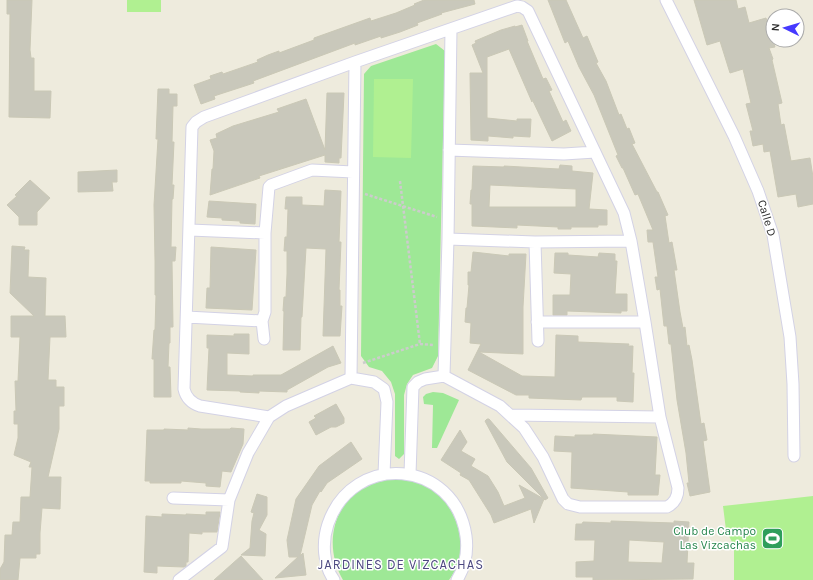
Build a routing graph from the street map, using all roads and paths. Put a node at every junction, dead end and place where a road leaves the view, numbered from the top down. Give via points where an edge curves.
1 (666, 0) edge
2 (451, 29) junction
3 (355, 62) junction
4 (449, 150) junction
5 (594, 152) junction
6 (353, 172) junction
7 (400, 181) dead end
8 (353, 190) junction
9 (403, 206) junction
10 (449, 220) junction
11 (190, 230) junction
12 (265, 233) junction
13 (448, 239) junction
14 (631, 241) junction
15 (535, 242) junction
16 (187, 316) junction
17 (262, 322) junction
18 (537, 322) junction
19 (645, 322) junction
20 (264, 339) dead end
21 (538, 341) dead end
22 (420, 344) junction
23 (445, 345) junction
24 (352, 367) junction
25 (444, 376) junction
26 (351, 378) junction
27 (510, 415) junction
28 (269, 417) junction
29 (660, 417) junction
30 (794, 456) dead end
31 (384, 474) junction
32 (410, 474) junction
33 (173, 498) dead end
34 (229, 500) junction
35 (329, 578) edge
36 (179, 580) edge
37 (457, 580) edge

1 - 30 street, Calle D via 734,136 758,191 773,236 790,337
2 - 3 street
2 - 4 street
2 - 5 street via 517,6 528,12
3 - 6 street
3 - 11 street via 196,122 192,127
4 - 5 street via 564,154
4 - 10 street
5 - 14 street via 624,213
6 - 8 street
6 - 12 street via 312,170 271,185
7 - 9 path
8 - 9 path
8 - 24 street
9 - 10 path
9 - 22 path
10 - 13 street
11 - 12 street
11 - 16 street
12 - 17 street via 265,312
13 - 15 street
13 - 23 street
14 - 15 street
14 - 19 street
15 - 18 street
16 - 17 street
16 - 28 street via 184,389 188,400 200,406
17 - 20 street
18 - 19 street
18 - 21 street
19 - 29 street
22 - 23 path
22 - 24 path
23 - 25 street
24 - 26 street
25 - 27 street via 500,406
25 - 32 street via 425,379 413,387
26 - 28 street via 286,406
26 - 31 street via 374,382 384,389 387,402
27 - 29 street
27 - 29 street via 524,428 543,457 563,499 568,504 580,507 667,507 675,501 678,488
28 - 34 street via 248,453
31 - 32 street
31 - 35 street via 363,481 345,494 332,511 325,532 324,554
32 - 37 street via 433,483 452,500 464,522 467,548 462,572
33 - 34 street
34 - 36 street via 222,547

